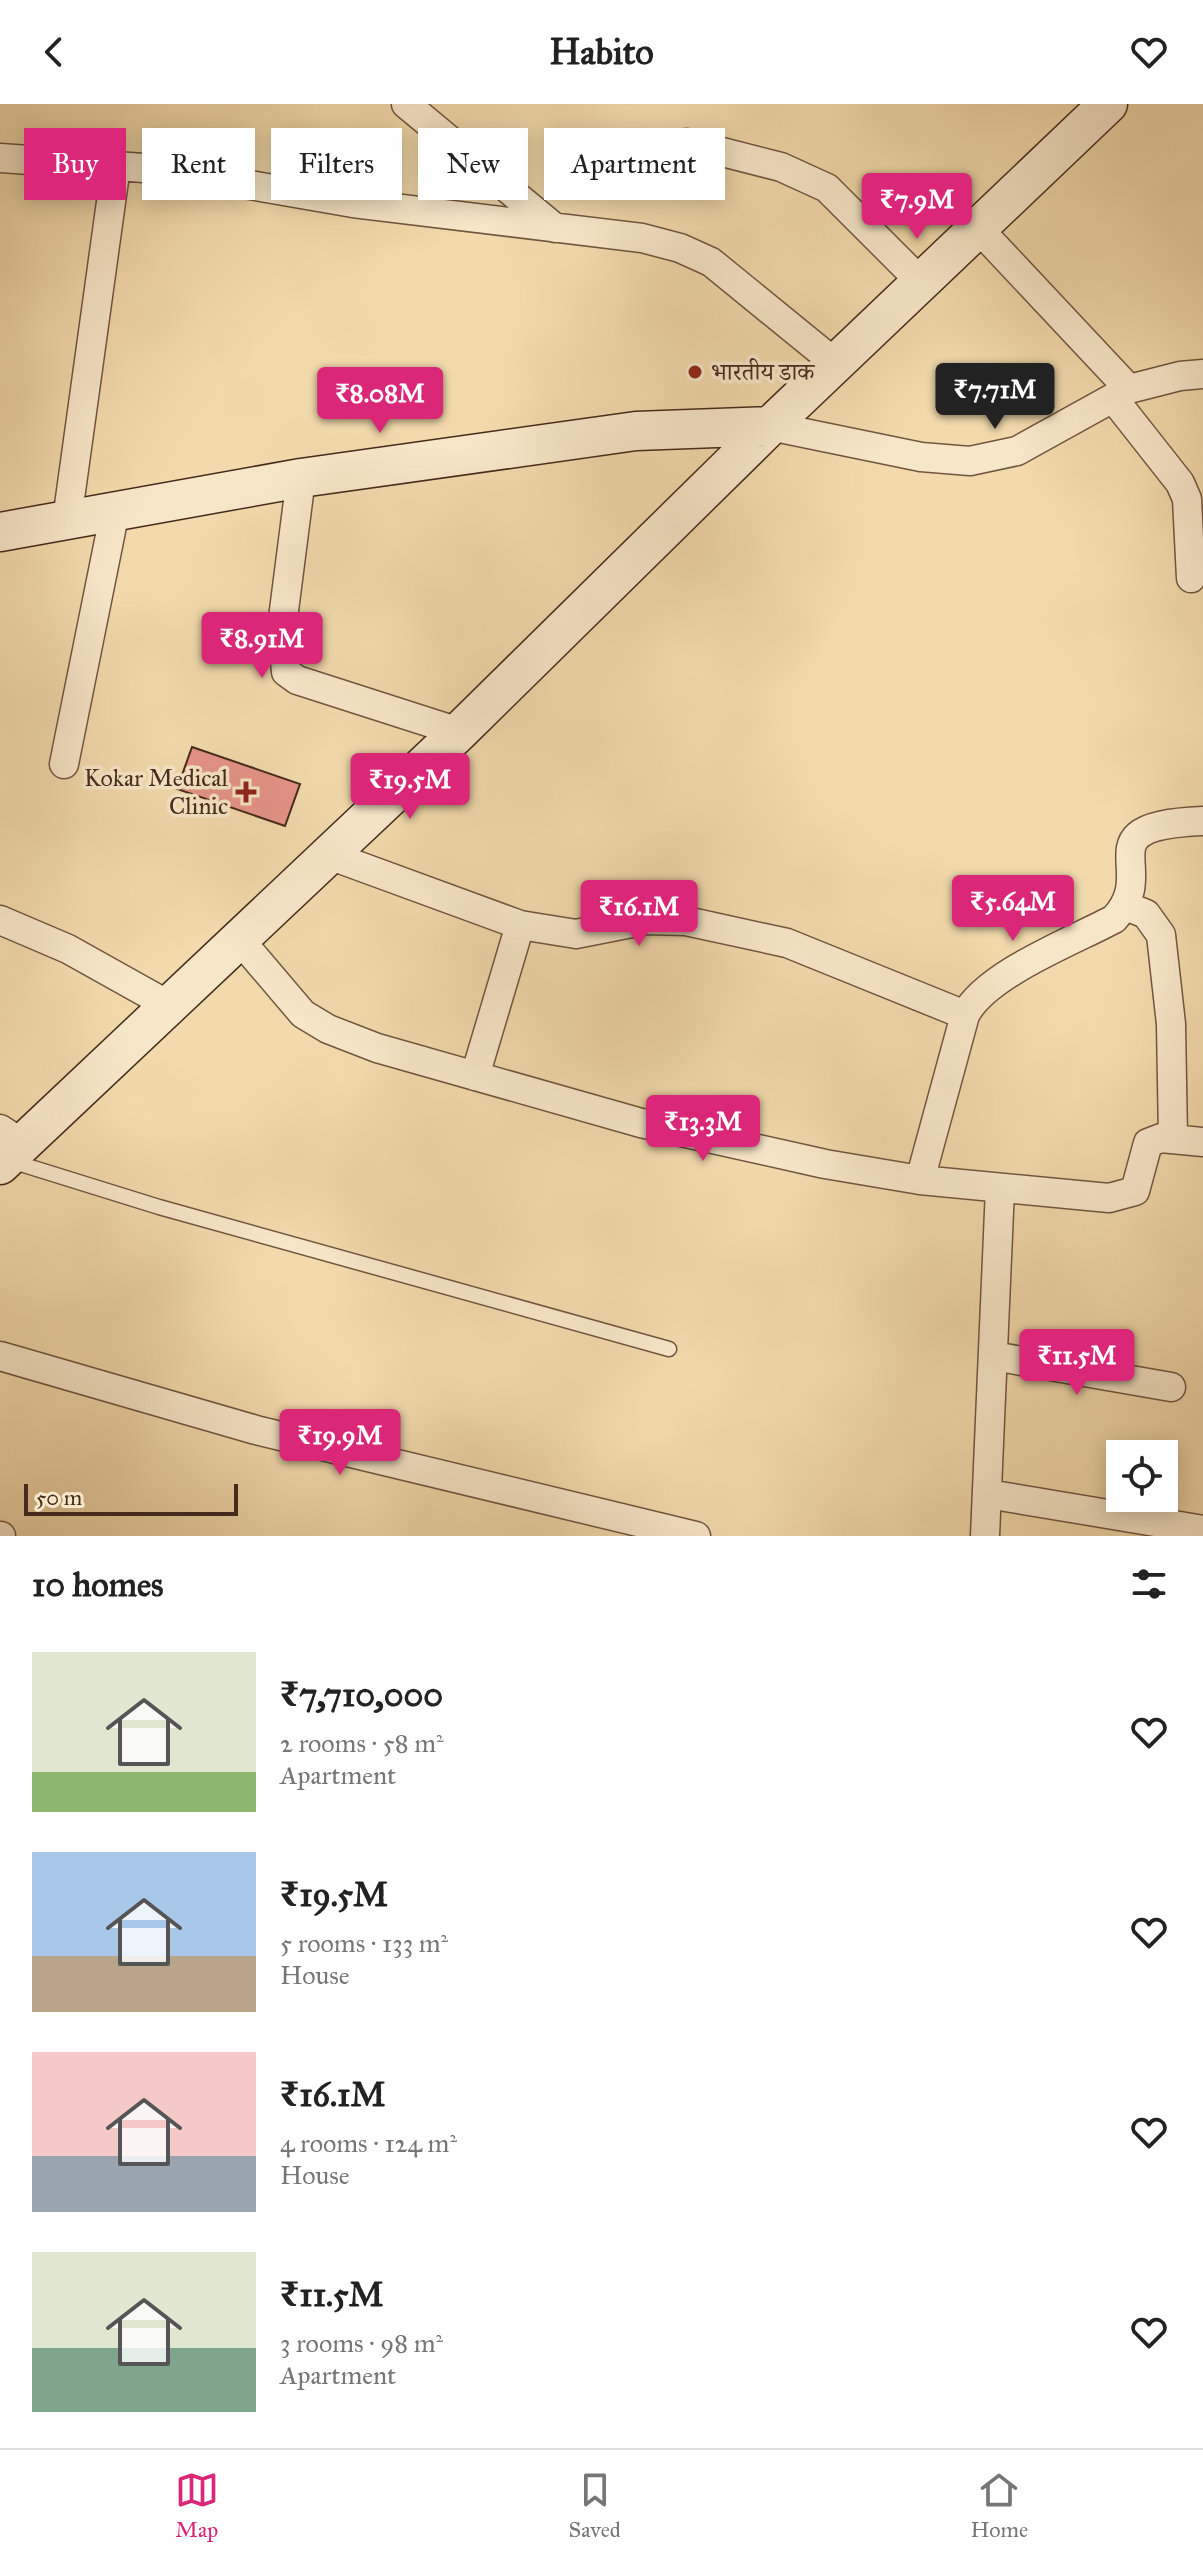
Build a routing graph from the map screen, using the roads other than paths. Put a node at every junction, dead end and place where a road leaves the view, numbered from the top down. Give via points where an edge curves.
1 (406, 104) edge
2 (1108, 104) edge
3 (725, 153) edge
4 (0, 158) edge
5 (24, 160) edge
6 (126, 167) edge
7 (111, 200) edge
8 (977, 227) junction
9 (555, 228) junction
10 (920, 281) junction
11 (835, 363) junction
12 (1203, 374) edge
13 (1121, 393) junction
14 (770, 426) junction
15 (301, 478) junction
16 (115, 511) junction
17 (67, 520) junction
18 (0, 532) edge
19 (1191, 578) dead end
20 (459, 732) junction
21 (64, 764) dead end
22 (1203, 821) edge
23 (329, 855) junction
24 (1126, 906) junction
25 (0, 920) edge
26 (520, 925) junction
27 (240, 940) junction
28 (170, 1006) junction
29 (965, 1015) junction
30 (475, 1076) junction
31 (1173, 1139) junction
32 (1203, 1142) edge
33 (7, 1149) edge
34 (920, 1180) junction
35 (1000, 1188) junction
36 (669, 1349) dead end
37 (0, 1356) edge
38 (993, 1356) junction
39 (1171, 1387) dead end
40 (988, 1494) junction
41 (1203, 1530) edge
42 (696, 1536) edge
43 (985, 1536) edge

1 - 9 street
2 - 8 main road
3 - 10 street via 781,167 827,188
4 - 5 street
6 - 9 street
7 - 17 street
8 - 10 main road
8 - 13 street
9 - 11 street via 642,238 711,262
10 - 11 main road
11 - 14 main road
12 - 13 street
13 - 14 street via 1017,451 970,461 921,457
13 - 19 street via 1187,499
14 - 15 main road via 636,431
14 - 20 main road
15 - 16 main road
15 - 20 street via 282,626 286,672
16 - 17 main road
16 - 21 street
17 - 18 main road
20 - 23 main road
22 - 24 street via 1136,834
23 - 26 street
23 - 27 main road
24 - 29 street via 1114,919 998,981 973,1000
24 - 31 street via 1146,914 1161,935 1171,1024
25 - 28 street via 68,949
26 - 29 street via 576,934 647,920 686,921 787,943
26 - 30 street
27 - 28 main road
27 - 30 street via 303,1014 328,1029
28 - 33 main road
29 - 34 street
30 - 34 street via 641,1123
31 - 32 street
31 - 35 street via 1148,1143 1135,1191 1124,1196
33 - 36 lane via 159,1207
34 - 35 street
35 - 38 street
37 - 42 street via 256,1430
38 - 39 street
38 - 40 street
40 - 41 street
40 - 43 street

